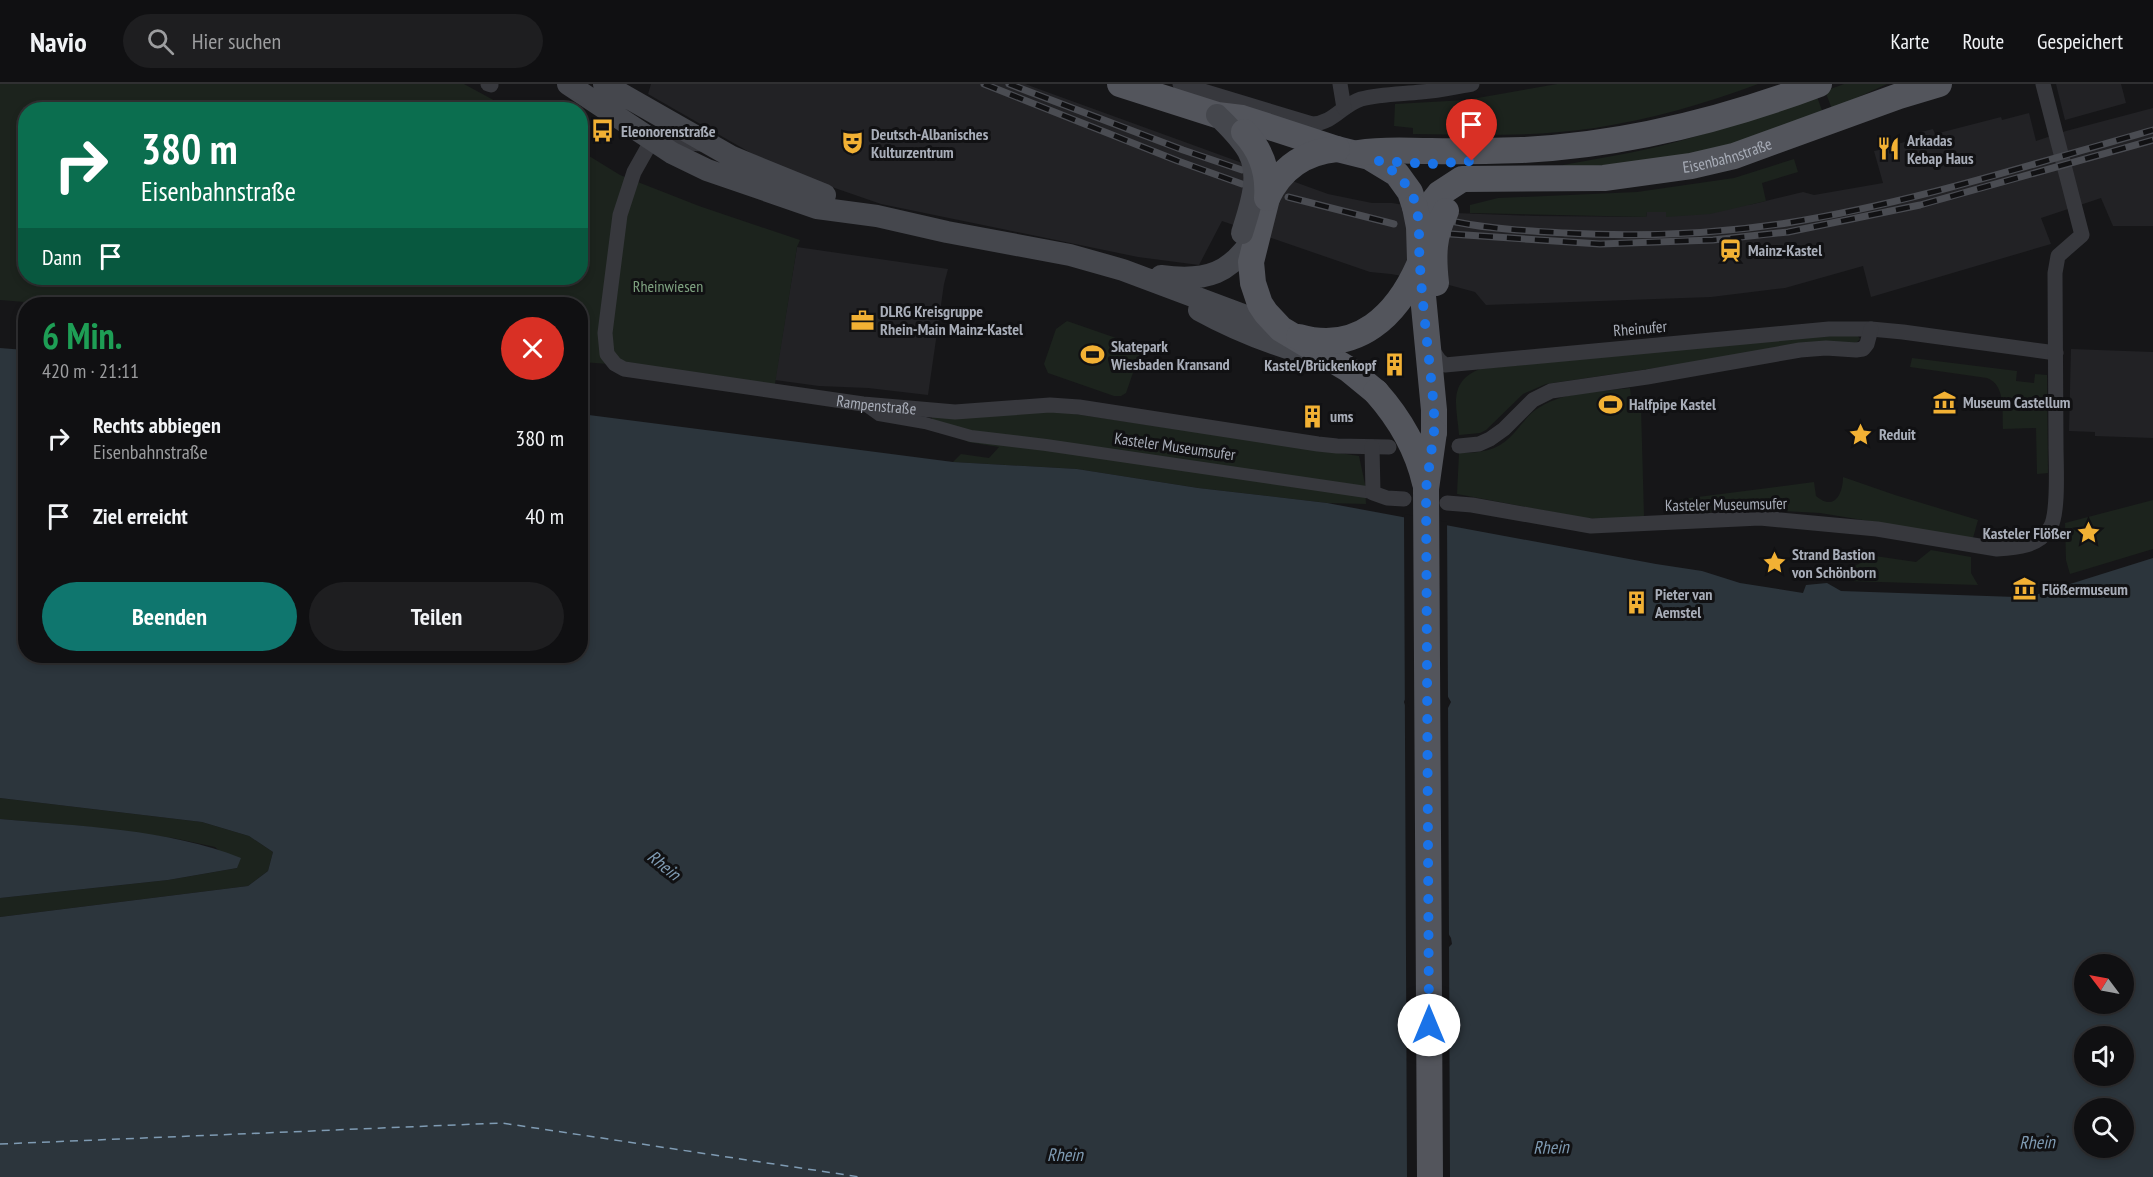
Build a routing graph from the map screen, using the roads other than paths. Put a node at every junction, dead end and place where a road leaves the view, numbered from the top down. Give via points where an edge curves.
1 (568, 84) edge
2 (604, 84) edge
3 (1120, 84) edge
4 (1179, 84) edge
5 (1340, 84) edge
6 (1472, 84) edge
7 (1819, 84) edge
8 (1939, 84) edge
9 (2043, 84) edge
10 (1425, 88) edge
11 (639, 105) junction
12 (1344, 108) junction
13 (1217, 115) junction
14 (652, 141) junction
15 (706, 144) junction
16 (1371, 156) junction
17 (1267, 198) junction
18 (1427, 214) junction
19 (877, 216) junction
20 (1253, 235) junction
21 (1124, 270) junction
22 (1423, 276) junction
23 (1871, 329) junction
24 (1288, 332) junction
25 (2056, 353) junction
26 (1337, 363) junction
27 (1440, 375) junction
28 (863, 404) junction
29 (1372, 447) junction
30 (1389, 447) dead end
31 (1459, 447) dead end
32 (1373, 493) junction
33 (1426, 497) junction
34 (1430, 1177) edge

1 - 14 main road
2 - 11 main road
3 - 13 main road
4 - 12 street via 1312,124 1323,124
5 - 12 street
6 - 10 street
7 - 16 main road via 1738,110 1594,144 1522,150 1449,163
8 - 18 main road, Eisenbahnstraße via 1734,156 1691,166 1604,178 1462,179 1439,194
9 - 25 street via 2082,235 2058,256
10 - 12 street via 1361,99
11 - 14 street
11 - 15 main road
13 - 16 main road, bridge via 1242,118
13 - 17 main road, bridge via 1244,132 1257,148 1266,167
13 - 20 main road, bridge via 1245,146 1254,167
14 - 15 street
14 - 19 main road via 707,170 817,208
14 - 28 street, Rampenstraße via 634,172 620,215 605,333 610,360 634,371
15 - 19 main road
16 - 17 main road, bridge via 1315,153 1278,178
16 - 18 main road via 1404,182
17 - 20 main road
18 - 22 main road, bridge
19 - 21 main road via 1070,255
20 - 21 main road via 1215,274 1181,279
20 - 24 main road via 1253,283 1266,313
21 - 24 main road
21 - 26 main road via 1226,325
22 - 24 main road via 1393,310 1366,330 1330,340 1307,339
22 - 27 main road
22 - 27 main road via 1427,339
23 - 25 street, Rheinufer
23 - 27 street, Rheinufer via 1829,329
23 - 31 street via 1863,349 1800,350 1551,391 1533,400 1490,439
24 - 26 main road
25 - 33 street, Kasteler Museumsufer via 2054,517 2040,539 2031,544 1997,549 1835,524 1760,518 1591,526
26 - 33 main road, bridge via 1388,406 1419,463
27 - 33 main road, bridge
28 - 29 street, Rampenstraße via 955,412 1050,405 1079,407 1318,444
28 - 32 street, Kasteler Museumsufer via 879,415 971,436
29 - 30 street
29 - 32 street
32 - 33 street, Kasteler Museumsufer via 1387,498
33 - 34 main road, bridge

